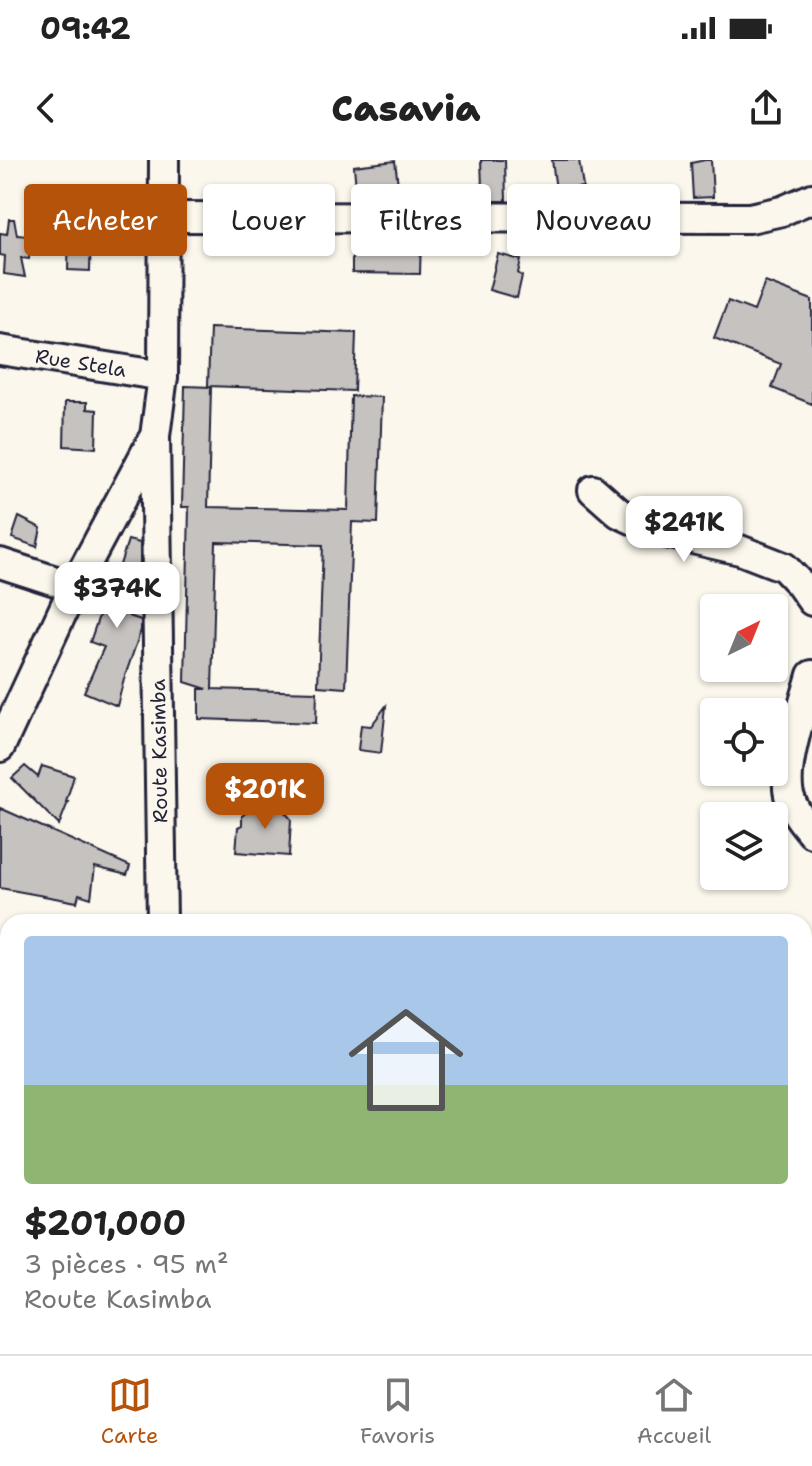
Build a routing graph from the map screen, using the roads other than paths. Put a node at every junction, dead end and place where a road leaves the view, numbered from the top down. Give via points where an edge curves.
1 (164, 160) edge
2 (164, 184) edge
3 (812, 198) edge
4 (187, 217) edge
5 (165, 256) edge
6 (0, 350) edge
7 (163, 376) junction
8 (155, 436) junction
9 (593, 490) dead end
10 (0, 563) edge
11 (74, 587) junction
12 (812, 601) edge
13 (812, 675) edge
14 (0, 747) edge
15 (812, 833) edge
16 (162, 914) edge

1 - 2 street, Route Kasimba
3 - 4 street via 750,218
5 - 7 street, Route Kasimba
6 - 7 street, Rue Stela
7 - 8 street, Route Kasimba
8 - 11 street, Route Kasimba
8 - 16 street, Route Kasimba
9 - 12 street via 619,513 658,531 740,550 784,567
10 - 11 street
11 - 14 street, Route Kasimba
13 - 15 street via 788,767 789,793

